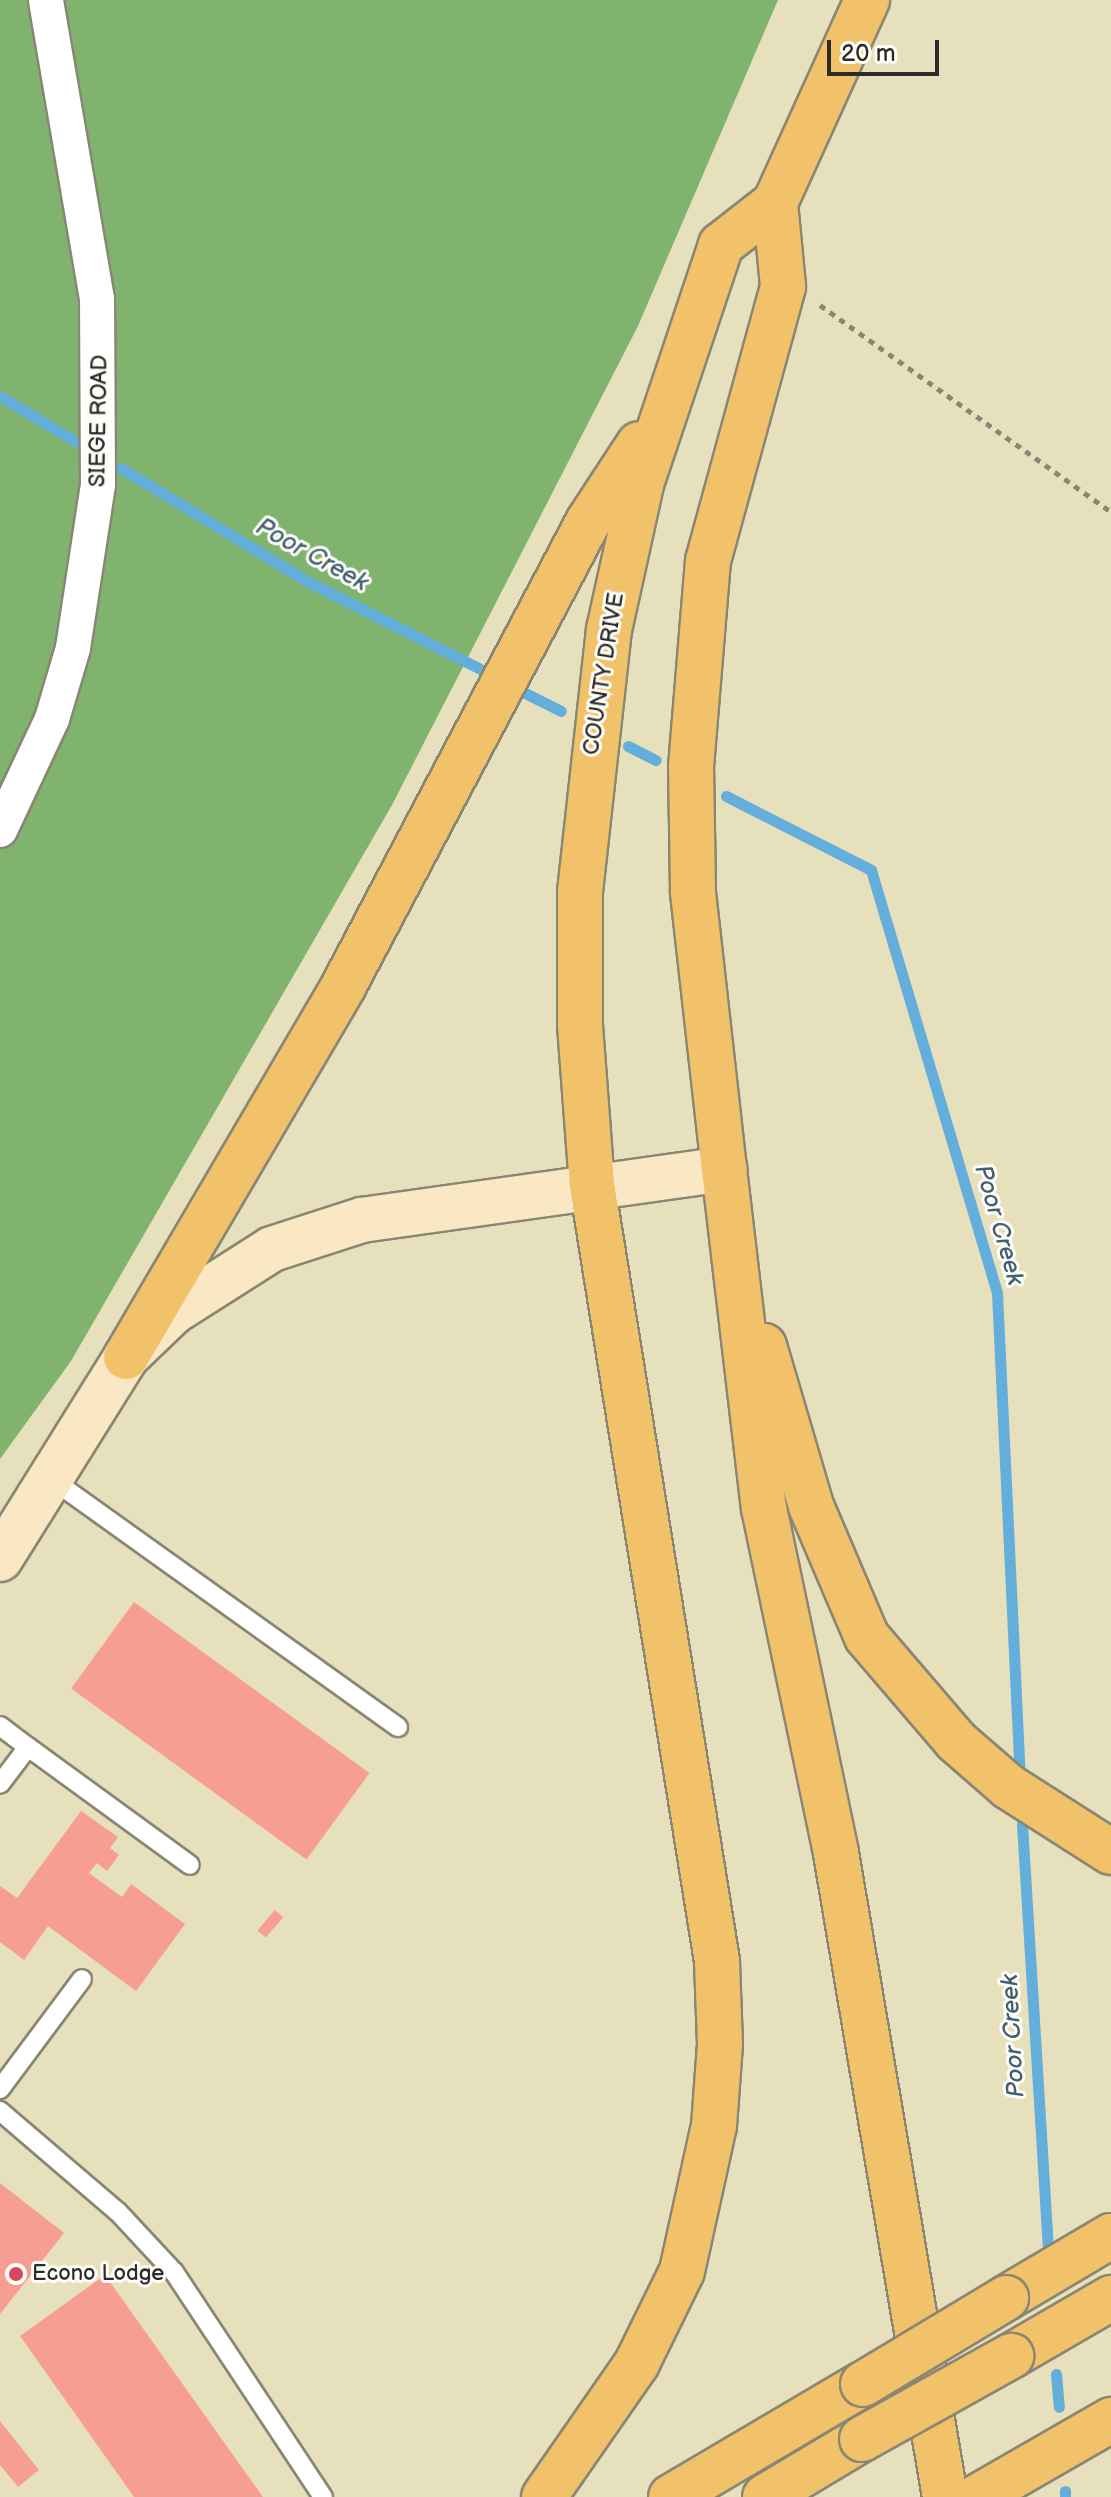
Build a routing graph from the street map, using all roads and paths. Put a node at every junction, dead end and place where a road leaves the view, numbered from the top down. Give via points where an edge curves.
1 (46, 0) edge
2 (867, 0) edge
3 (775, 203) junction
4 (783, 286) junction
5 (662, 408) junction
6 (1111, 512) edge
7 (0, 830) edge
8 (724, 1169) junction
9 (592, 1185) junction
10 (733, 1251) junction
11 (126, 1357) junction
12 (50, 1478) junction
13 (0, 1559) edge
14 (0, 1726) edge
15 (398, 1727) dead end
16 (28, 1747) junction
17 (0, 1784) edge
18 (1111, 1852) edge
19 (190, 1865) dead end
20 (82, 1979) dead end
21 (0, 2089) edge
22 (0, 2111) edge
23 (1111, 2236) edge
24 (1111, 2298) edge
25 (1111, 2420) edge
26 (323, 2497) edge
27 (544, 2497) edge
28 (671, 2497) edge
29 (765, 2497) edge
30 (945, 2497) edge
31 (977, 2497) edge

1 - 7 street, SIEGE ROAD via 97,299 98,485 73,648 52,719
2 - 3 highway, COUNTY DRIVE
3 - 4 highway, COUNTY DRIVE
3 - 5 highway, COUNTY DRIVE via 721,245
4 - 6 path via 835,313
4 - 8 highway, COUNTY DRIVE via 727,475 698,651 693,891
5 - 9 highway, COUNTY DRIVE via 609,630 590,760 580,1025
5 - 11 highway via 588,522 344,985
8 - 9 main road
8 - 10 highway, COUNTY DRIVE
9 - 11 main road via 316,1232 221,1276
9 - 27 highway, COUNTY DRIVE via 717,1961 720,2044 714,2126 682,2271 637,2363
10 - 18 highway via 811,1506 867,1637 956,1741 1009,1787
10 - 30 highway via 764,1508 834,1837
11 - 12 main road
12 - 13 main road
12 - 15 lane
14 - 16 lane
16 - 17 lane
16 - 19 lane
20 - 21 lane
22 - 26 lane via 118,2212 174,2272
23 - 28 highway, bridge
24 - 29 highway, bridge
25 - 31 highway

